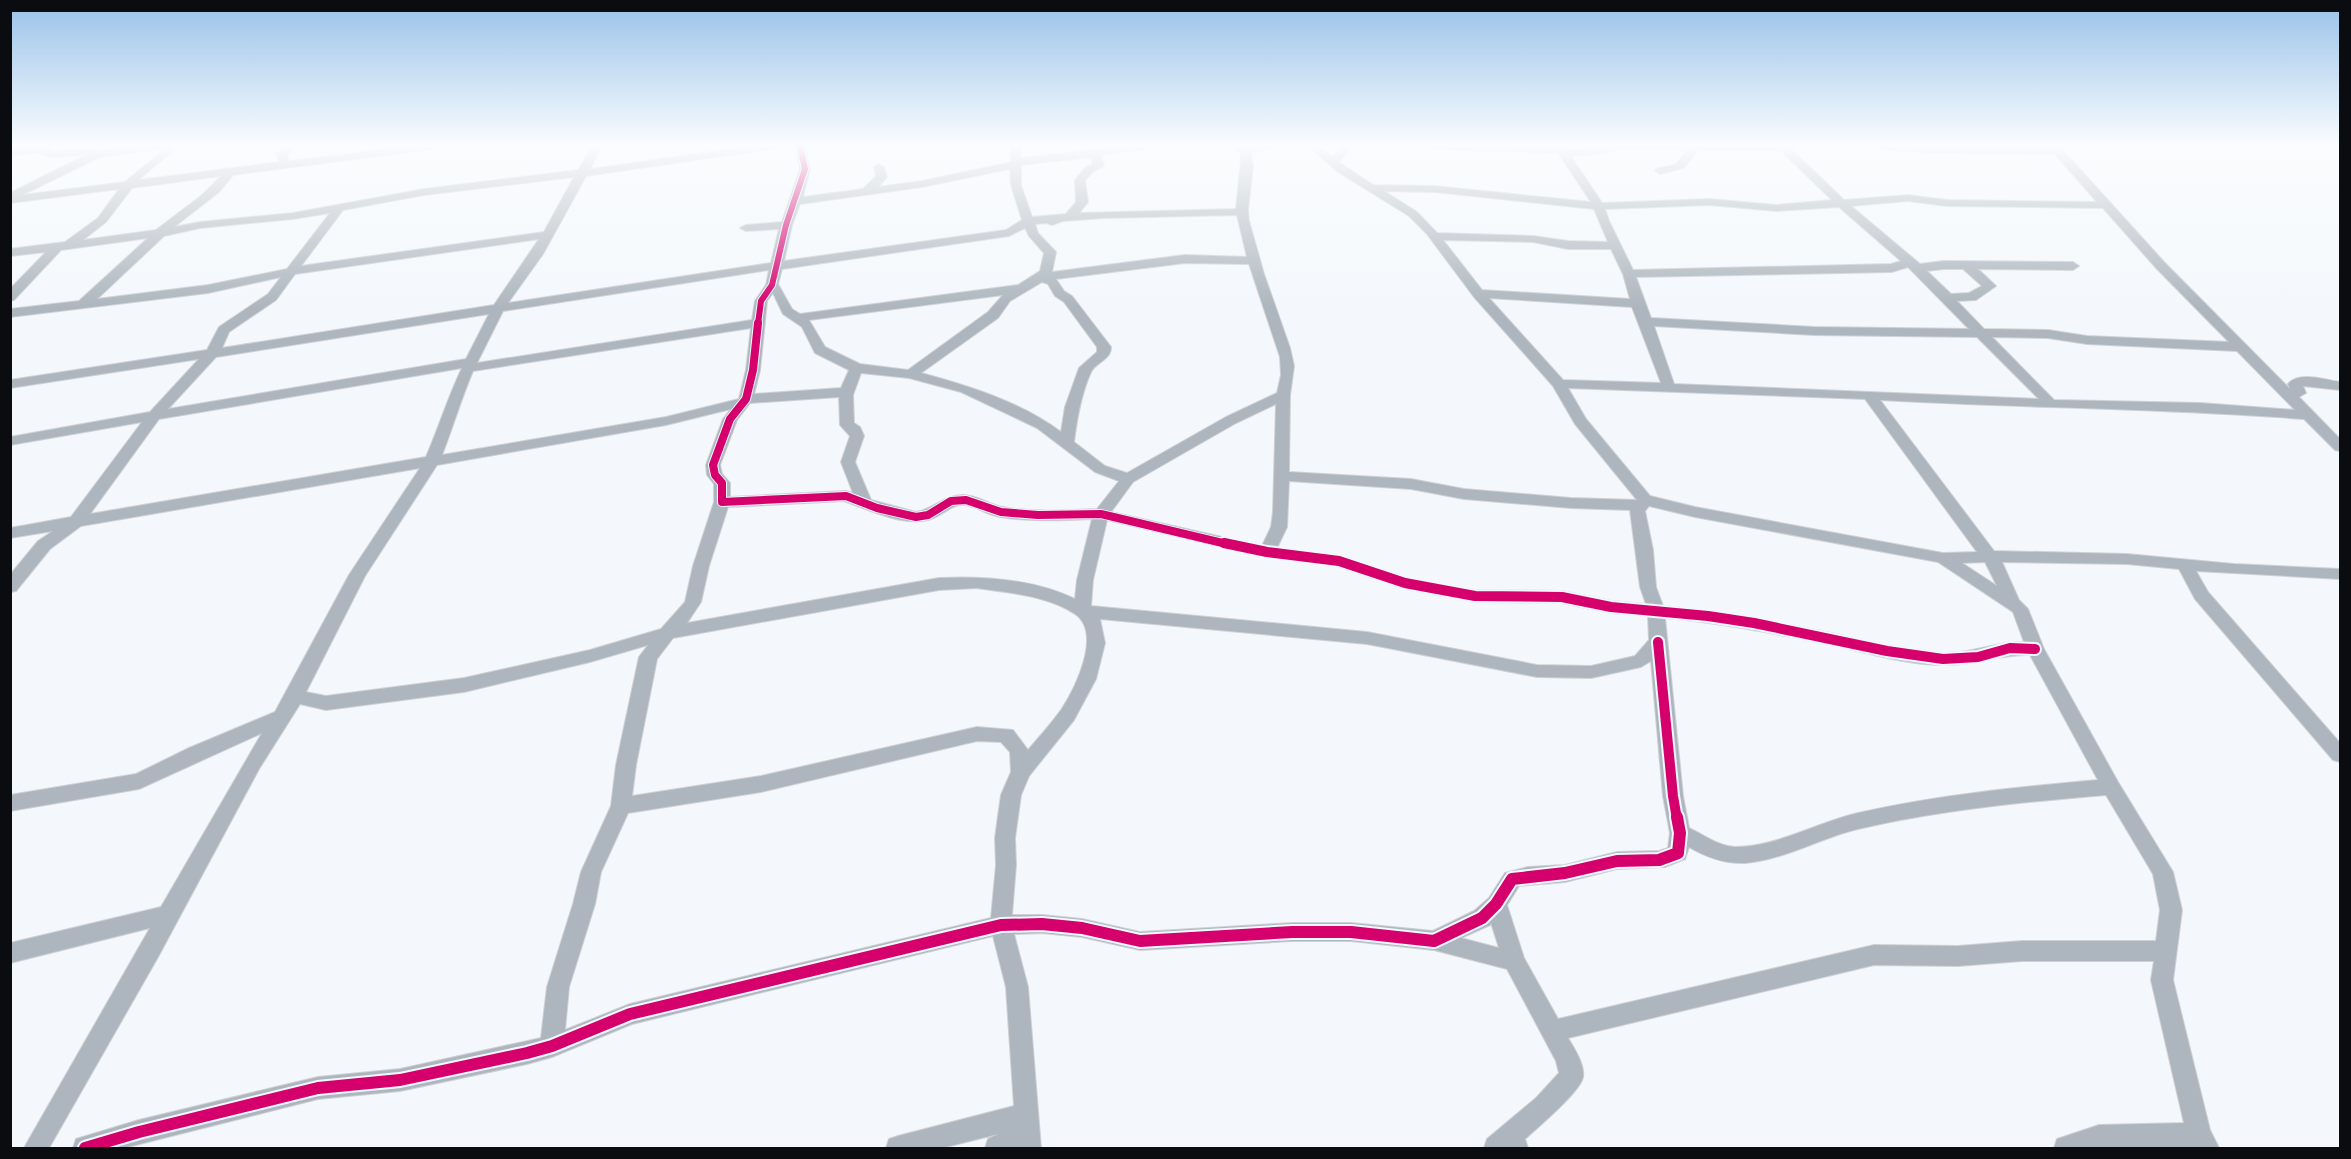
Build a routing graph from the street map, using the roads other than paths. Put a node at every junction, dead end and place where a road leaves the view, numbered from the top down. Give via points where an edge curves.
1 (117, 200) edge
2 (202, 200) edge
3 (381, 200) edge
4 (567, 200) edge
5 (802, 200) edge
6 (1020, 200) edge
7 (1244, 200) edge
8 (1391, 200) edge
9 (1542, 200) edge
10 (1595, 200) edge
11 (1837, 200) edge
12 (1868, 200) edge
13 (1927, 200) edge
14 (2101, 200) edge
15 (796, 201) joint
16 (1082, 202) joint
17 (1840, 204) junction
18 (2105, 205) junction
19 (1599, 206) junction
20 (339, 208) junction
21 (1242, 212) junction
22 (1104, 215) junction
23 (1066, 217) junction
24 (1028, 222) junction
25 (786, 225) junction
26 (746, 228) dead end
27 (1016, 230) junction
28 (160, 233) junction
29 (546, 236) junction
30 (1434, 236) junction
31 (1037, 238) junction
32 (1616, 246) junction
33 (62, 247) junction
34 (10, 253) edge
35 (1254, 261) junction
36 (777, 264) junction
37 (1913, 266) junction
38 (1966, 266) junction
39 (2073, 266) dead end
40 (294, 271) junction
41 (1629, 274) junction
42 (1041, 277) junction
43 (772, 285) junction
44 (1022, 289) junction
45 (1478, 294) junction
46 (10, 297) edge
47 (1946, 298) junction
48 (83, 303) junction
49 (1636, 303) junction
50 (498, 309) junction
51 (10, 313) edge
52 (797, 319) junction
53 (1646, 322) junction
54 (759, 323) junction
55 (1980, 333) junction
56 (2242, 347) junction
57 (213, 352) junction
58 (469, 365) junction
59 (857, 368) junction
60 (910, 374) junction
61 (10, 375) edge
62 (41, 379) junction
63 (10, 384) edge
64 (1559, 384) junction
65 (2340, 386) edge
66 (1669, 388) junction
67 (846, 392) junction
68 (1869, 394) junction
69 (1283, 395) junction
70 (2288, 395) junction
71 (744, 400) junction
72 (2051, 405) junction
73 (156, 413) junction
74 (2308, 415) junction
75 (10, 441) edge
76 (1066, 445) junction
77 (2340, 447) edge
78 (432, 460) junction
79 (1281, 476) junction
80 (1128, 479) junction
81 (863, 501) junction
82 (722, 502) junction
83 (1642, 502) junction
84 (1101, 513) junction
85 (77, 521) junction
86 (10, 533) edge
87 (1267, 552) junction
88 (1989, 557) junction
89 (1943, 558) junction
90 (2185, 565) junction
91 (2340, 574) edge
92 (10, 587) edge
93 (2012, 601) junction
94 (1082, 610) junction
95 (1655, 611) junction
96 (667, 633) junction
97 (1658, 642) junction
98 (2036, 649) junction
99 (295, 696) junction
100 (281, 717) junction
101 (2340, 755) edge
102 (1021, 772) junction
103 (2111, 787) junction
104 (10, 803) edge
105 (621, 806) junction
106 (1680, 833) junction
107 (1496, 904) junction
108 (168, 914) junction
109 (1001, 925) junction
110 (1434, 941) junction
111 (2164, 951) junction
112 (10, 953) edge
113 (1514, 961) junction
114 (1553, 1031) junction
115 (552, 1046) junction
116 (1028, 1131) edge
117 (2203, 1142) edge
118 (1508, 1144) edge
119 (36, 1149) edge
120 (85, 1149) edge
121 (898, 1149) edge
122 (997, 1149) edge
123 (2066, 1149) edge

1 - 33 street via 102,220
2 - 28 street
3 - 20 street
4 - 29 street
5 - 15 street
6 - 24 street
7 - 21 street
8 - 30 street via 1413,214
9 - 19 street
10 - 19 street
11 - 17 street
12 - 17 street
13 - 18 street
14 - 18 street
15 - 25 street
16 - 22 street
16 - 23 street
17 - 19 street via 1776,208 1710,202
17 - 37 street
18 - 56 street
19 - 32 street
20 - 28 street
20 - 40 street
21 - 22 street
21 - 35 street
22 - 23 street
23 - 24 street
23 - 31 street
24 - 27 street
24 - 31 street
25 - 26 street
25 - 36 street
27 - 31 street
27 - 36 street
28 - 33 street
28 - 48 street
29 - 40 street
29 - 50 street
30 - 32 street
30 - 45 street
31 - 42 street via 1050,252 1046,272
32 - 41 street
33 - 34 street
33 - 46 street
35 - 42 street via 1185,259
35 - 69 street via 1284,343 1288,368
36 - 43 street
36 - 50 street
37 - 38 street
37 - 41 street
37 - 47 street
38 - 39 street
38 - 47 street via 1990,286 1972,297
40 - 48 street via 207,289
40 - 57 street via 272,297 224,330
41 - 49 street
42 - 44 street
42 - 76 street via 1053,282 1104,347 1104,353 1086,368 1072,407
43 - 52 street via 787,311
43 - 54 street via 761,301
44 - 52 street
44 - 60 street via 1006,298 993,315
45 - 49 street
45 - 64 street
47 - 55 street
48 - 51 street
49 - 53 street
50 - 57 street
50 - 58 street
52 - 59 street via 807,325 820,350
53 - 55 street via 1814,331
53 - 66 street
54 - 58 street
54 - 71 street via 753,370
55 - 56 street
55 - 72 street via 2026,375
56 - 70 street
57 - 62 street
57 - 73 street
58 - 73 street
58 - 78 street
59 - 60 street
59 - 67 street
60 - 76 street via 966,390 1041,425
61 - 62 street
62 - 63 street
64 - 66 street
64 - 83 street via 1580,421
65 - 70 street via 2296,382 2299,393
66 - 68 street
67 - 71 street
67 - 81 street via 843,412 847,425 857,436 848,462
68 - 72 street
68 - 88 street
69 - 79 street
69 - 80 street
70 - 74 street
71 - 78 street via 666,421
71 - 82 street via 730,418 713,465 722,483
72 - 74 street via 2158,405
73 - 75 street
73 - 85 street
74 - 77 street
76 - 80 street via 1100,469
78 - 85 street
78 - 99 street via 362,567
79 - 83 street via 1411,484 1464,494 1571,503
79 - 87 street via 1280,527
80 - 84 street
81 - 82 street via 846,496
81 - 84 street via 916,517 928,515 951,501 966,500 1001,512
82 - 96 street via 693,602
83 - 89 street
83 - 95 street via 1637,512
84 - 87 street
84 - 94 street
85 - 86 street
85 - 92 street via 44,545
87 - 95 street via 1339,561 1405,583 1467,594 1562,597
88 - 89 street
88 - 90 street
88 - 93 street
89 - 93 street
90 - 91 street
90 - 101 street via 2201,595
93 - 98 street via 2025,617
94 - 96 street via 1054,596 976,582 939,584
94 - 97 street via 1367,638 1537,671 1591,672 1625,665 1641,661
94 - 102 street via 1094,623 1096,643 1087,679 1067,715
95 - 97 street
95 - 98 street via 1754,623 1914,656 1963,659 2010,648
96 - 99 street via 579,659 464,685 326,703
96 - 105 street via 648,657
97 - 106 street
98 - 103 street
99 - 100 street
100 - 104 street via 139,781
100 - 108 street
102 - 105 street via 1019,750 1006,735 977,734 761,784
102 - 109 street via 1011,795 1005,838
103 - 106 street via 1984,798 1857,821 1744,855 1717,851
103 - 111 street via 2163,872 2171,910
105 - 115 street via 591,872 558,987
106 - 107 street via 1678,853 1668,860 1610,861 1572,873 1530,874 1512,879
107 - 110 street via 1482,918
107 - 113 street
108 - 112 street
108 - 119 street
109 - 110 street via 1062,926 1140,941 1316,932
109 - 115 street via 630,1014
109 - 116 street via 1017,987
110 - 113 street
111 - 114 street via 1874,955
111 - 117 street via 2162,980
113 - 114 street
114 - 118 street via 1572,1068 1572,1076
115 - 120 street via 400,1080 318,1088
116 - 121 street
116 - 122 street
117 - 123 street via 2098,1137

